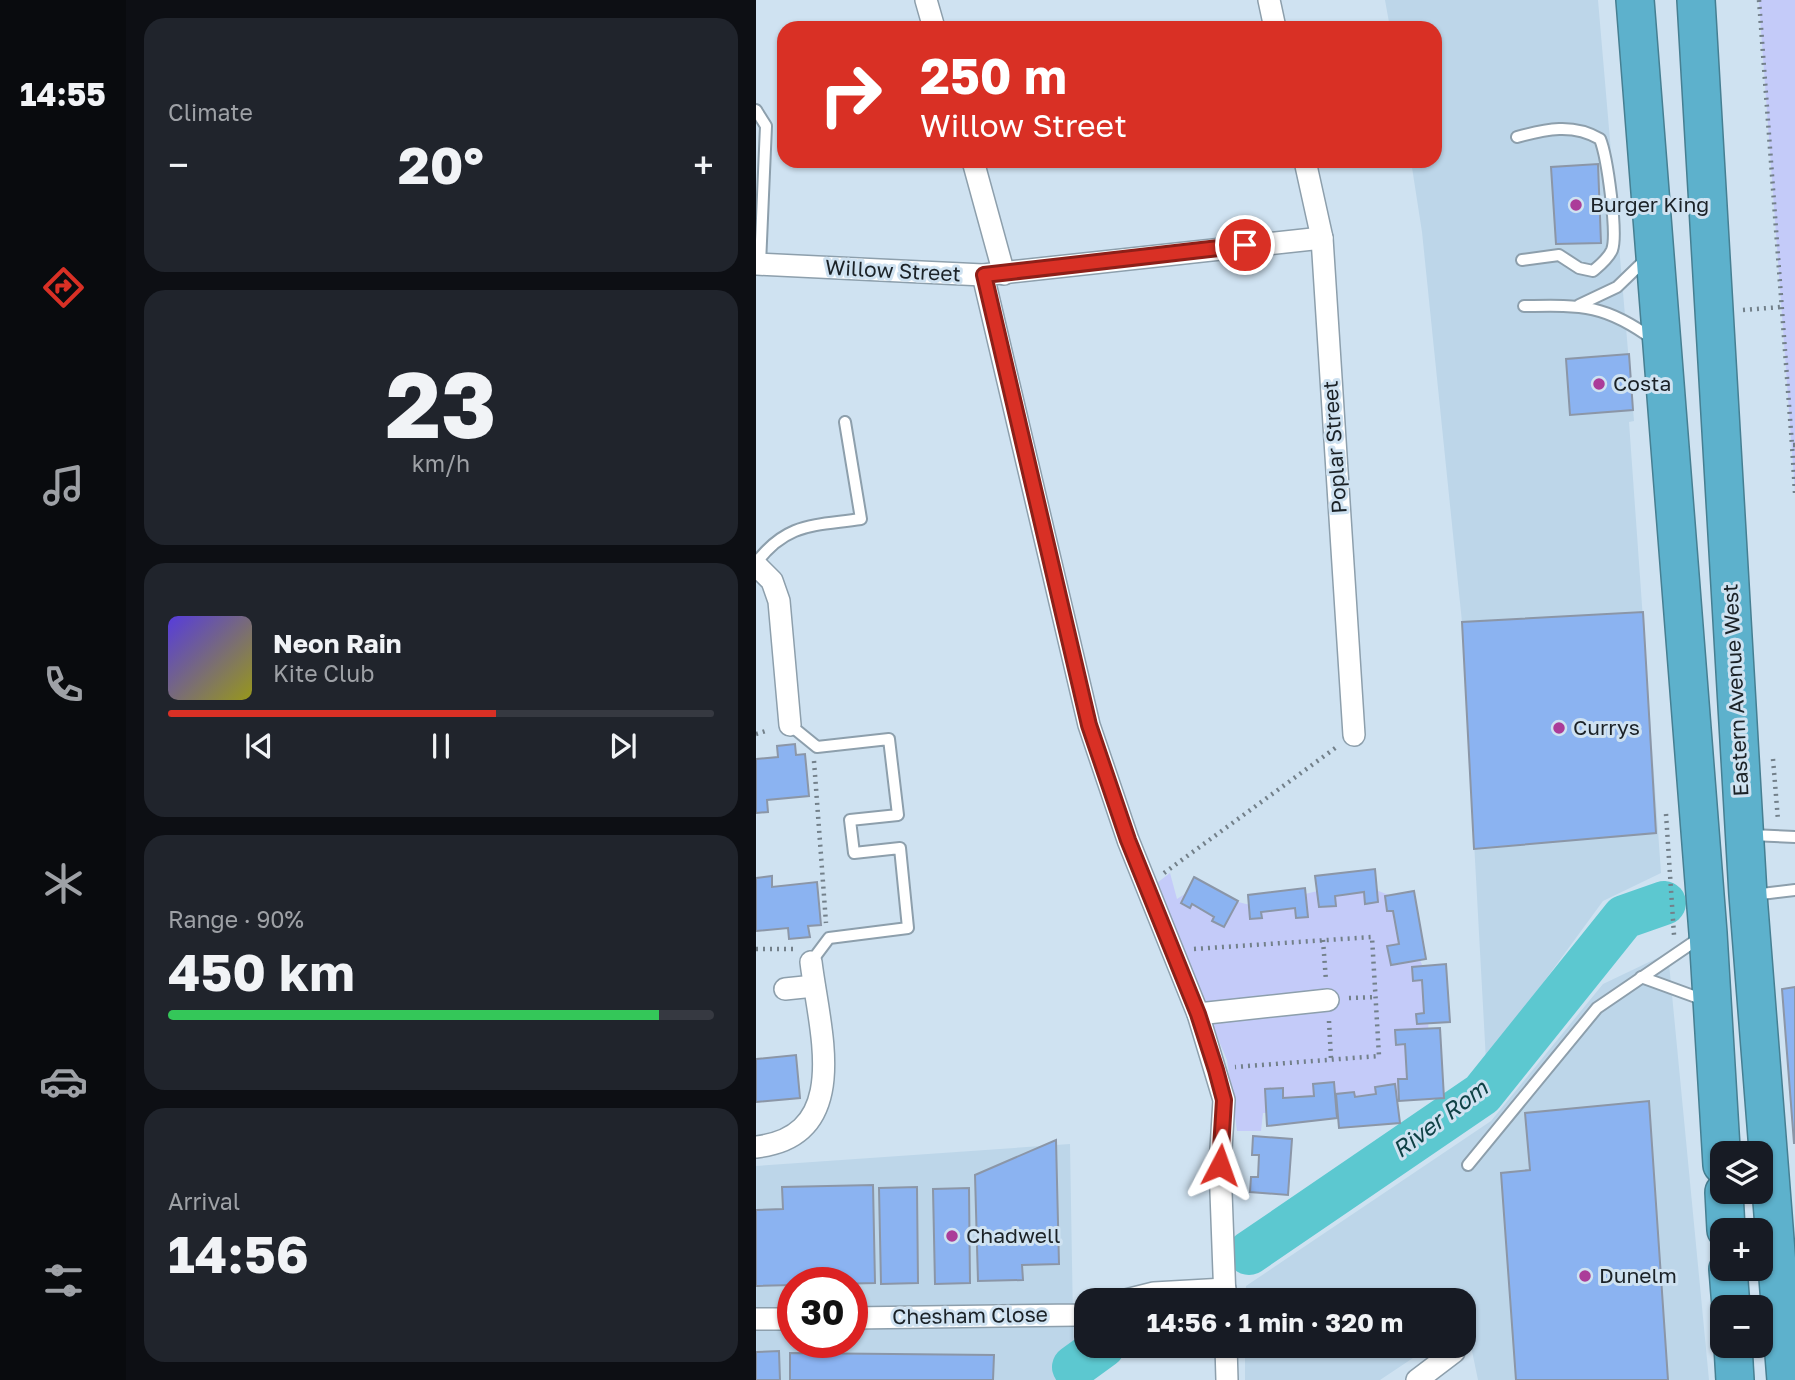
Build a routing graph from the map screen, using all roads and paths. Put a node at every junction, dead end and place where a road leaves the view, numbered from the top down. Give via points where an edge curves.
1 (926, 0) edge
2 (1269, 0) edge
3 (1635, 0) edge
4 (1696, 0) edge
5 (1759, 0) edge
6 (932, 21) edge
7 (1274, 21) edge
8 (756, 110) edge
9 (1517, 137) dead end
10 (974, 168) edge
11 (1307, 168) edge
12 (1322, 238) junction
13 (1655, 250) junction
14 (1522, 260) dead end
15 (758, 264) edge
16 (994, 275) junction
17 (1579, 305) junction
18 (1524, 306) dead end
19 (1781, 307) junction
20 (1714, 312) junction
21 (1662, 346) junction
22 (845, 422) dead end
23 (1793, 445) edge
24 (1795, 493) edge
25 (756, 564) edge
26 (790, 725) joint
27 (1354, 734) joint
28 (817, 747) junction
29 (1745, 835) junction
30 (1795, 837) edge
31 (1146, 886) junction
32 (1795, 890) edge
33 (1748, 895) junction
34 (1708, 933) junction
35 (828, 941) junction
36 (756, 949) edge
37 (811, 962) junction
38 (1641, 977) junction
39 (814, 986) junction
40 (785, 989) dead end
41 (1328, 1000) dead end
42 (1712, 1003) junction
43 (1198, 1014) junction
44 (1721, 1141) edge
45 (756, 1147) edge
46 (1468, 1166) dead end
47 (1225, 1288) edge
48 (1074, 1315) edge
49 (868, 1318) edge
50 (756, 1319) edge
51 (777, 1319) edge
52 (1226, 1358) edge
53 (1446, 1358) edge
54 (1734, 1358) edge
55 (1227, 1380) edge
56 (1417, 1380) edge
57 (1735, 1380) edge
58 (1786, 1380) edge

1 - 6 street
2 - 7 street
3 - 13 highway
4 - 20 highway, Eastern Avenue West
5 - 19 path
8 - 15 lane via 766,126
9 - 14 lane via 1544,129 1582,128 1600,139 1607,158 1612,248 1593,271 1559,255
10 - 16 street
11 - 12 street, Poplar Street
12 - 16 street, Willow Street
12 - 27 street, Poplar Street
13 - 17 lane via 1617,287
13 - 21 highway
15 - 16 street, Willow Street
16 - 31 street via 1089,725
17 - 18 lane
17 - 21 lane via 1613,314
19 - 20 path
19 - 23 path
20 - 29 highway, Eastern Avenue West
21 - 34 highway
22 - 25 lane via 861,519 781,535
23 - 24 path
25 - 26 street via 772,581 779,601
26 - 28 lane
27 - 31 path
28 - 35 path via 813,755
28 - 35 lane via 889,739 898,815 850,820 852,842 854,853 900,848 908,928
29 - 30 lane
29 - 33 highway, Eastern Avenue West
31 - 43 street
32 - 33 lane
33 - 58 highway, Eastern Avenue West
34 - 38 lane
34 - 42 highway
35 - 37 lane
36 - 37 path via 811,947
37 - 39 street
38 - 42 lane
38 - 46 lane via 1597,1008
39 - 40 street
39 - 45 street via 824,1071 822,1095 812,1119 796,1135 775,1145
41 - 43 street
42 - 44 highway
43 - 47 street via 1224,1100 1220,1165
48 - 49 street, Chesham Close
50 - 51 street
52 - 55 street
53 - 56 street
54 - 57 highway

